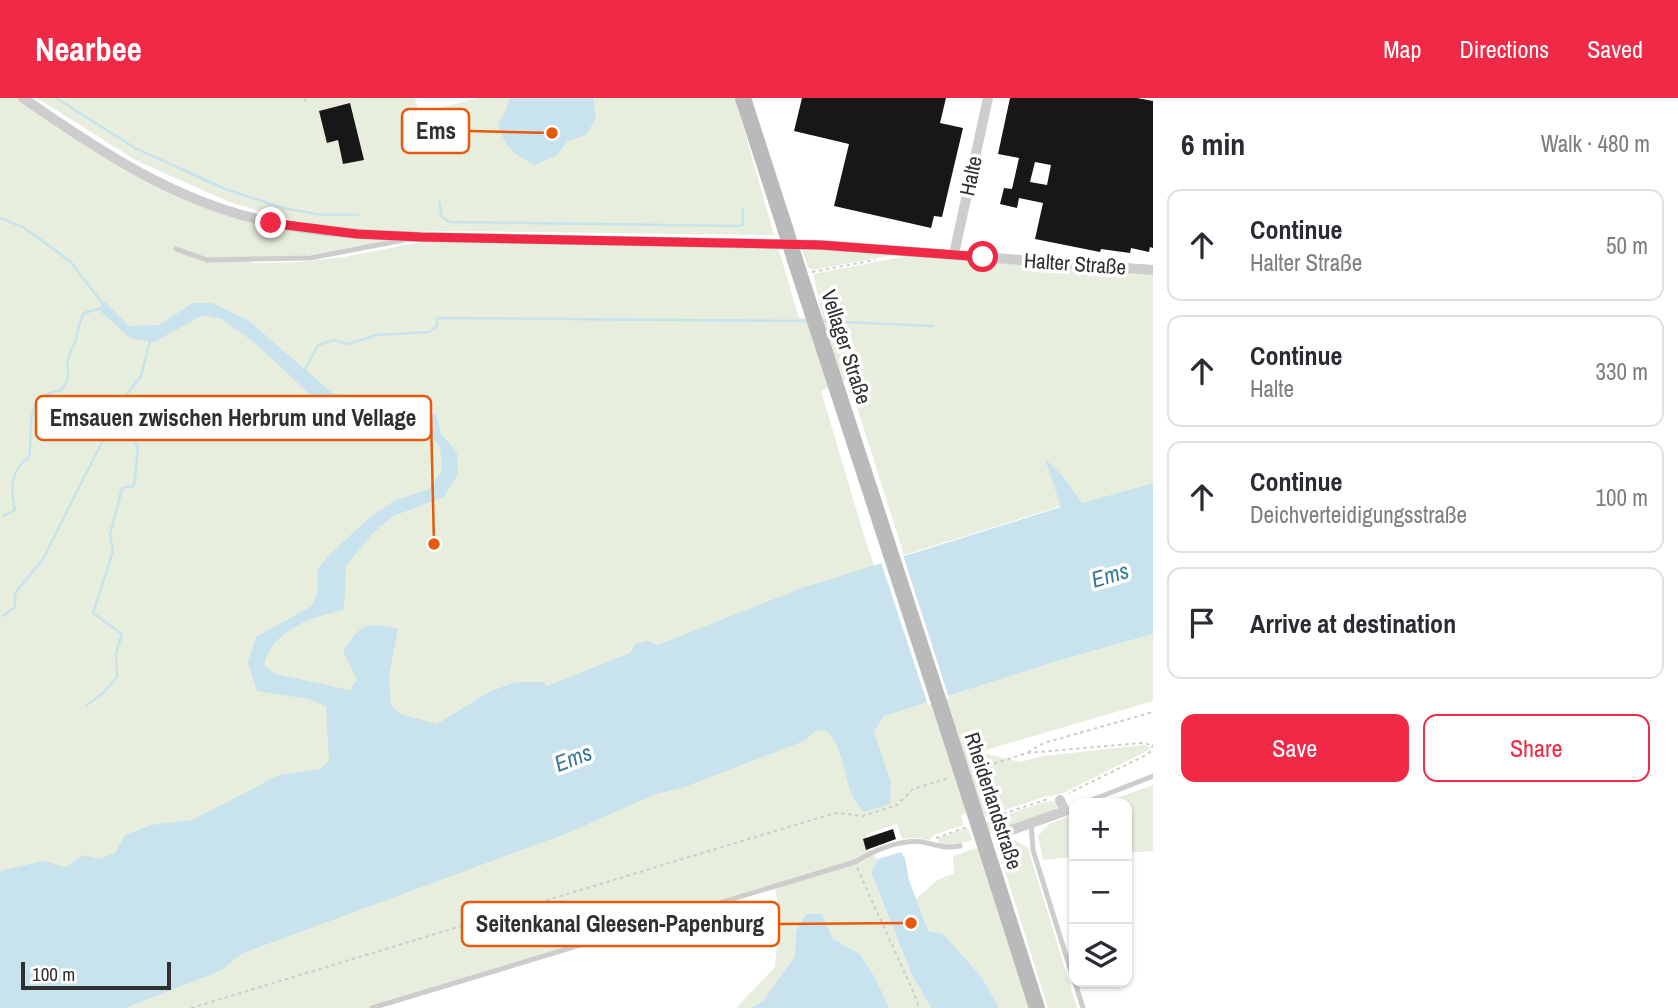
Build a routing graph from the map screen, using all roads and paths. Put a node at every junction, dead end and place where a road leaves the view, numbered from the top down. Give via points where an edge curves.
1 (23, 98) edge
2 (743, 98) edge
3 (988, 98) edge
4 (421, 237) junction
5 (176, 249) dead end
6 (954, 254) junction
7 (875, 260) dead end
8 (1153, 270) edge
9 (806, 280) junction
10 (908, 608) joint
11 (1153, 712) edge
12 (1153, 745) edge
13 (1027, 753) junction
14 (964, 773) dead end
15 (1153, 776) edge
16 (951, 777) dead end
17 (1097, 798) edge
18 (1066, 806) edge
19 (980, 821) junction
20 (1031, 823) junction
21 (1009, 831) dead end
22 (932, 845) junction
23 (960, 846) dead end
24 (855, 862) junction
25 (1069, 965) edge
26 (1076, 987) edge
27 (191, 1008) edge
28 (372, 1008) edge
29 (919, 1008) edge
30 (1037, 1008) edge
31 (1083, 1008) edge

1 - 4 street via 134,170 222,209 271,223
2 - 9 main road, Vellager Straße, bridge via 795,260
3 - 6 street, Halte
4 - 5 lane via 310,258 207,260
4 - 6 street, Halter Straße via 789,244
6 - 8 street, Halter Straße
7 - 9 path
9 - 10 main road, Vellager Straße
10 - 19 main road, Rheiderlandstraße, bridge
11 - 13 path via 1044,743
12 - 13 path
12 - 18 path via 1146,755 1066,795
13 - 14 path
15 - 17 lane
16 - 27 path via 913,789 897,805 863,816 828,815
18 - 19 path via 1053,798
18 - 20 street
19 - 22 path via 937,836
19 - 30 main road, Rheiderlandstraße
20 - 21 street
20 - 25 lane via 1033,850
22 - 23 lane
22 - 24 lane via 905,843
24 - 28 lane
24 - 29 path
26 - 31 lane

